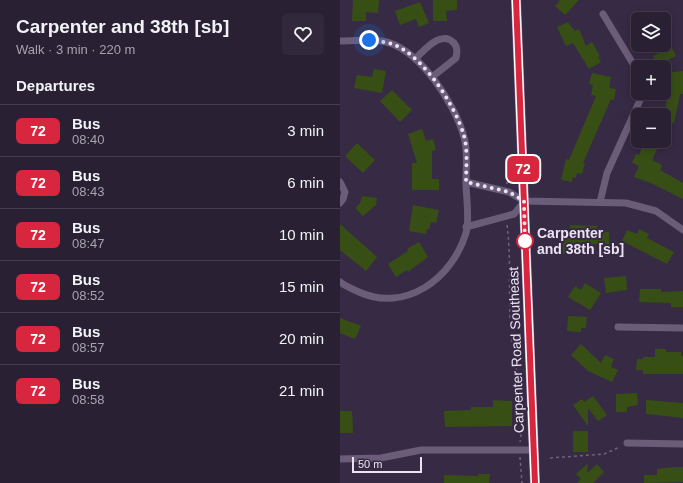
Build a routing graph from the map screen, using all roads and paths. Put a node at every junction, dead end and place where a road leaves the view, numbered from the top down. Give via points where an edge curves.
1 (516, 0) edge
2 (603, 14) dead end
3 (340, 41) edge
4 (415, 59) junction
5 (631, 60) edge
6 (432, 77) junction
7 (639, 100) edge
8 (340, 182) edge
9 (466, 182) junction
10 (524, 201) junction
11 (600, 202) junction
12 (340, 203) edge
13 (507, 226) dead end
14 (466, 227) junction
15 (683, 230) edge
16 (340, 282) edge
17 (618, 327) dead end
18 (683, 328) edge
19 (627, 443) joint
20 (683, 444) edge
21 (518, 450) junction
22 (534, 450) junction
23 (550, 458) dead end
24 (340, 459) edge
25 (522, 483) edge
26 (535, 483) edge

1 - 10 street, Carpenter Road Southeast
2 - 5 street
3 - 4 street via 383,41 397,46
4 - 6 street
4 - 6 street via 437,40 448,39 453,42 456,47 456,58
6 - 9 street via 456,112 465,138
7 - 11 street via 607,173
8 - 12 street via 345,192
9 - 10 street via 509,192
9 - 14 street
10 - 11 street
10 - 14 street via 514,214
10 - 22 street, Carpenter Road Southeast
11 - 15 street via 626,203 656,211
13 - 21 path via 512,341 518,370 522,431
14 - 16 street via 466,233 452,262 440,277 421,291 400,298 380,299 363,294
17 - 18 street
19 - 20 street
19 - 23 path via 604,454
21 - 22 street
21 - 24 street via 421,450 381,458
21 - 25 path via 522,464
22 - 26 street, Carpenter Road Southeast

